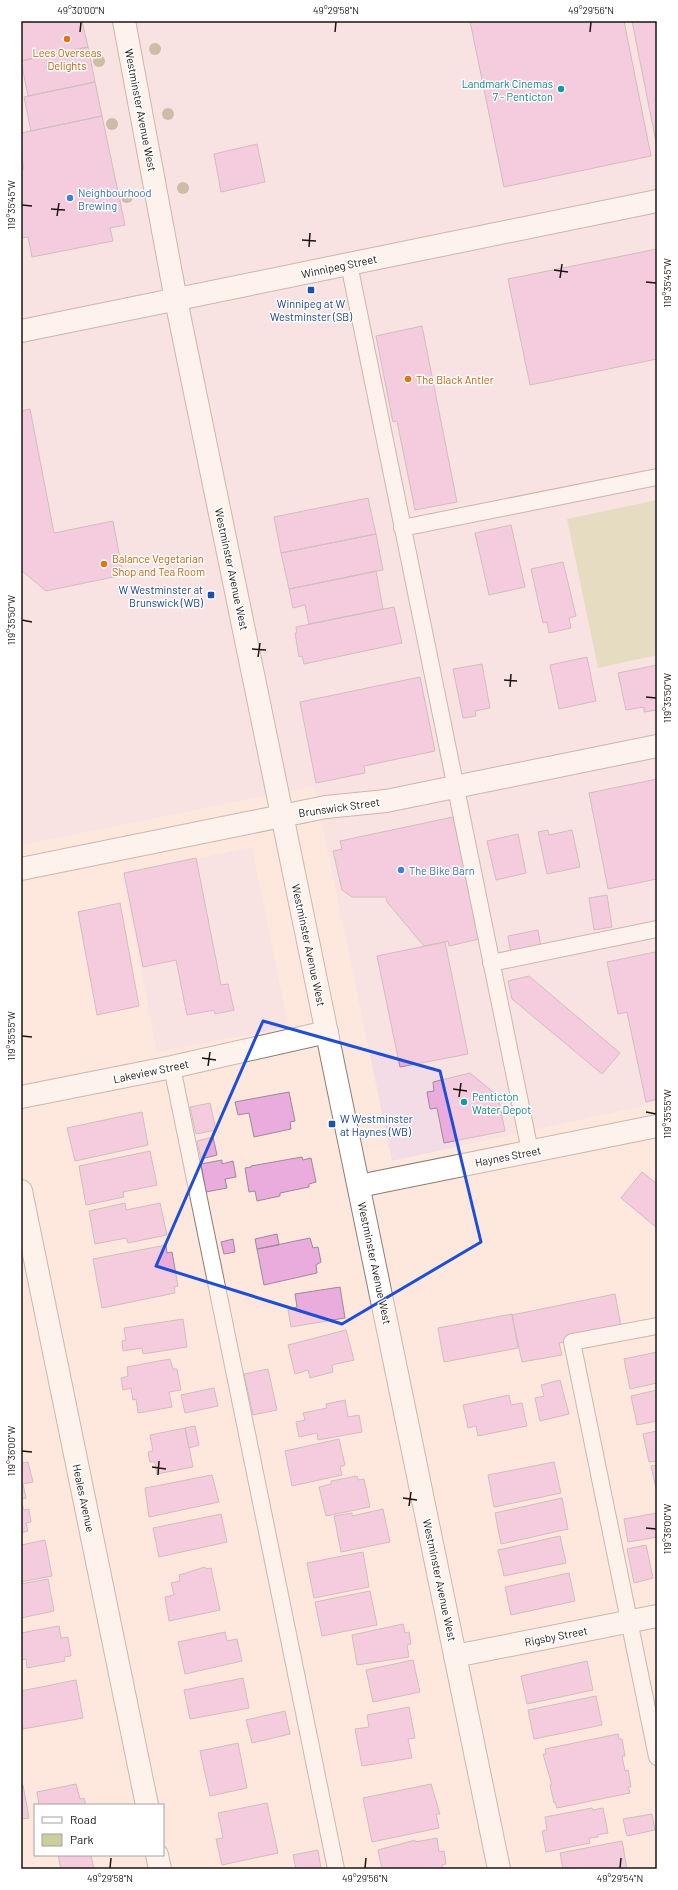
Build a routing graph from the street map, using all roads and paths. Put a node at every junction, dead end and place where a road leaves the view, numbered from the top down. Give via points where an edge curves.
1 (124, 21) edge
2 (657, 201) edge
3 (349, 264) junction
4 (176, 300) junction
5 (21, 331) edge
6 (657, 477) edge
7 (402, 528) junction
8 (657, 746) edge
9 (455, 787) junction
10 (283, 816) junction
11 (21, 869) edge
12 (657, 929) edge
13 (491, 963) junction
14 (327, 1032) junction
15 (172, 1067) junction
16 (21, 1097) edge
17 (657, 1126) edge
18 (530, 1151) junction
19 (359, 1186) junction
20 (21, 1191) edge
21 (657, 1326) edge
22 (657, 1616) edge
23 (630, 1621) junction
24 (455, 1656) junction
25 (657, 1757) edge
26 (147, 1804) edge
27 (157, 1856) edge
28 (160, 1869) edge
29 (336, 1869) edge
30 (499, 1869) edge

1 - 4 street, Westminster Avenue West
2 - 3 street, Winnipeg Street
3 - 4 street, Winnipeg Street
3 - 7 lane
4 - 5 street, Winnipeg Street
4 - 10 street, Westminster Avenue West
6 - 7 lane
7 - 9 lane
8 - 9 street, Brunswick Street
9 - 10 street, Brunswick Street via 386,801 326,807
9 - 13 lane
10 - 11 street, Brunswick Street
10 - 14 street, Westminster Avenue West
12 - 13 lane
13 - 18 lane
14 - 15 street, Lakeview Street
14 - 19 street, Westminster Avenue West
15 - 16 street, Lakeview Street
15 - 29 lane
17 - 18 street, Haynes Street
18 - 19 street, Haynes Street
19 - 24 street, Westminster Avenue West
20 - 26 street, Heales Avenue
21 - 23 lane via 572,1342
22 - 23 street, Rigsby Street
23 - 24 street, Rigsby Street
23 - 25 lane
24 - 30 street, Westminster Avenue West
27 - 28 street

